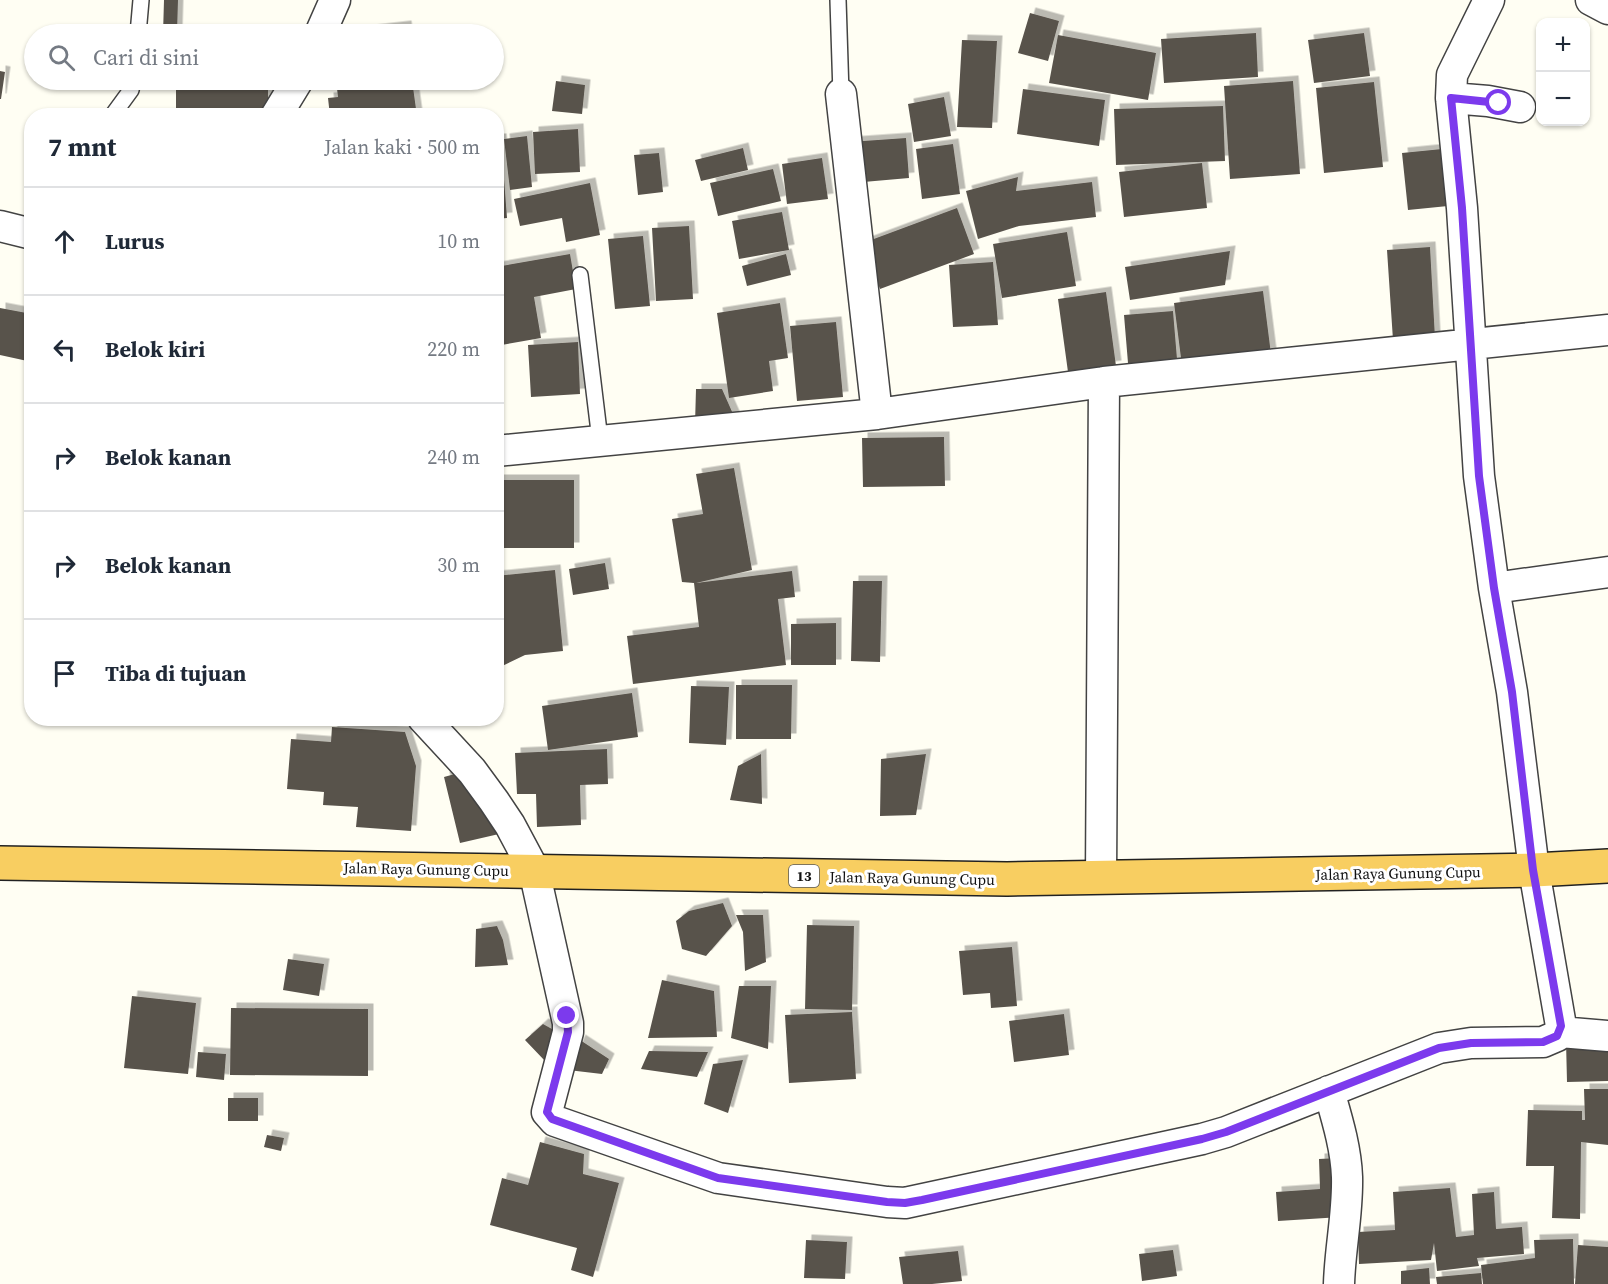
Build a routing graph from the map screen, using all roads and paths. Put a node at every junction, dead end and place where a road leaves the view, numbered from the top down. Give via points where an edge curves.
1 (141, 0) edge
2 (335, 0) edge
3 (838, 0) edge
4 (1591, 0) edge
5 (1488, 2) edge
6 (1608, 9) edge
7 (139, 24) edge
8 (324, 24) edge
9 (131, 90) edge
10 (292, 90) edge
11 (841, 94) joint
12 (1451, 98) junction
13 (1520, 107) dead end
14 (118, 108) edge
15 (281, 108) edge
16 (0, 226) edge
17 (24, 232) edge
18 (579, 275) dead end
19 (1608, 330) edge
20 (1471, 344) junction
21 (1104, 381) junction
22 (877, 414) junction
23 (600, 440) junction
24 (504, 450) edge
25 (1608, 572) edge
26 (1494, 588) junction
27 (430, 726) edge
28 (0, 863) edge
29 (1608, 866) edge
30 (534, 870) junction
31 (1533, 870) junction
32 (1101, 878) junction
33 (1560, 1032) junction
34 (1608, 1036) edge
35 (1329, 1091) junction
36 (1340, 1284) edge

1 - 7 lane
2 - 8 street
3 - 11 lane
4 - 6 street
5 - 12 street via 1455,67
9 - 14 lane
10 - 15 street
11 - 22 street
12 - 13 street
12 - 20 street
16 - 17 street
18 - 23 lane
19 - 20 street
20 - 21 street
20 - 26 street via 1479,476
21 - 22 street
21 - 32 street
22 - 23 street
23 - 24 street
25 - 26 street
26 - 31 street via 1512,692
27 - 30 street via 494,801
28 - 30 highway, Jalan Raya Gunung Cupu / 13
29 - 31 highway, Jalan Raya Gunung Cupu / 13
30 - 32 highway, Jalan Raya Gunung Cupu / 13
30 - 35 street via 568,1023 549,1116 718,1178 905,1203 1202,1139
31 - 32 highway, Jalan Raya Gunung Cupu / 13
31 - 33 street
33 - 34 street
33 - 35 street via 1543,1042 1471,1043 1439,1048
35 - 36 street via 1344,1146 1347,1177

